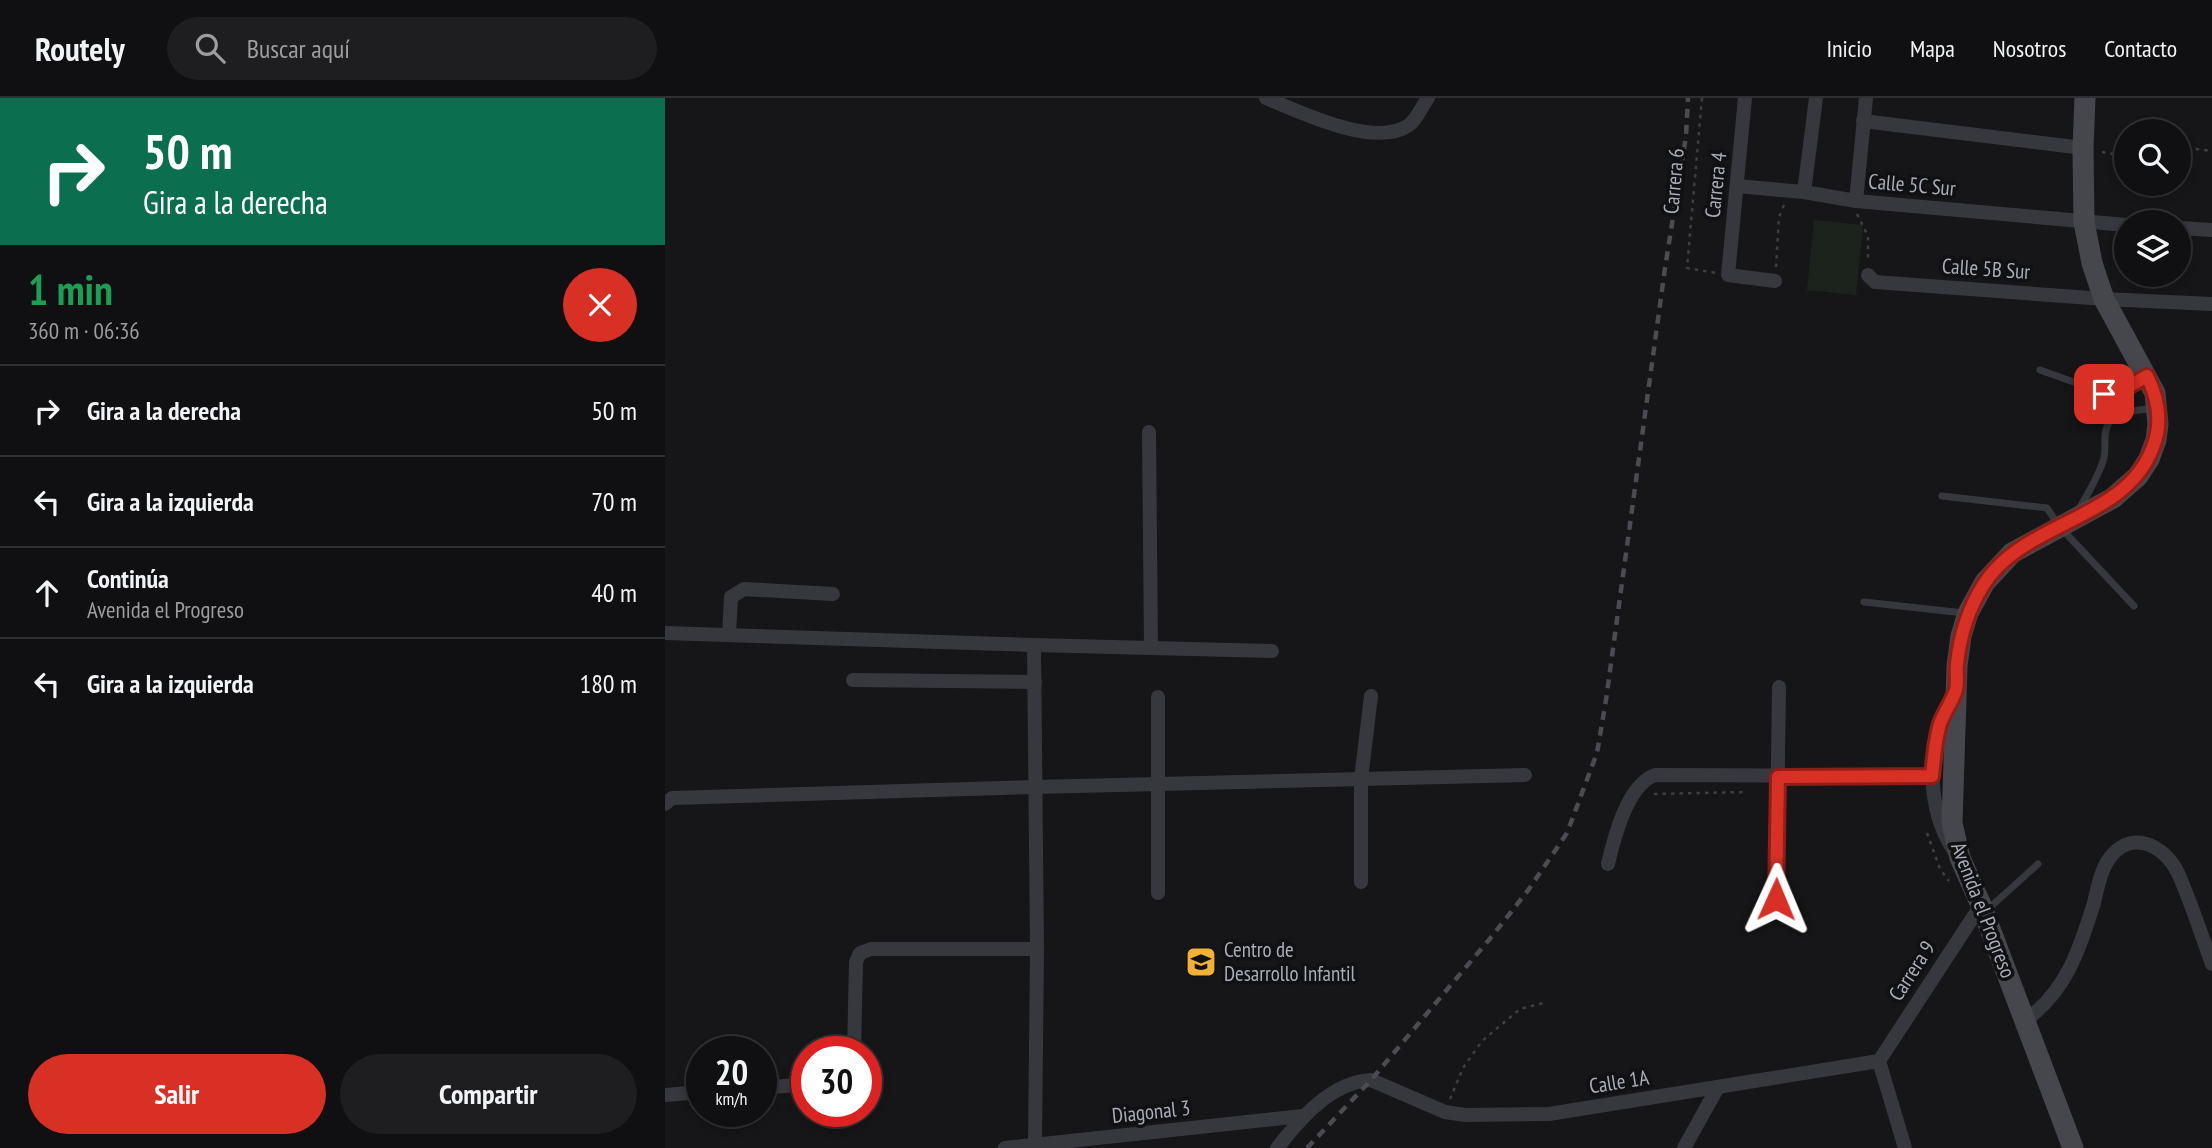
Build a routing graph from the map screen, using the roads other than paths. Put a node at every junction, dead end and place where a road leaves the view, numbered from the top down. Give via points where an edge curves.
1 (1266, 98) edge
2 (1428, 98) edge
3 (1745, 98) edge
4 (1815, 98) edge
5 (1866, 98) edge
6 (2085, 98) edge
7 (1864, 121) junction
8 (2083, 148) junction
9 (1737, 187) junction
10 (1804, 192) junction
11 (1856, 201) junction
12 (2084, 222) junction
13 (2114, 224) edge
14 (2191, 229) edge
15 (2212, 230) edge
16 (1868, 275) road end
17 (1775, 281) road end
18 (2104, 299) junction
19 (2212, 304) edge
20 (2040, 370) dead end
21 (2147, 376) junction
22 (2158, 408) junction
23 (1149, 432) dead end
24 (1941, 496) dead end
25 (2066, 522) junction
26 (833, 594) dead end
27 (1864, 602) dead end
28 (2134, 606) dead end
29 (1968, 613) junction
30 (665, 633) edge
31 (729, 635) junction
32 (1034, 645) junction
33 (1151, 648) junction
34 (1272, 651) dead end
35 (853, 680) dead end
36 (1035, 682) junction
37 (1779, 687) dead end
38 (1956, 690) junction
39 (1371, 696) dead end
40 (1158, 697) dead end
41 (1525, 775) dead end
42 (1932, 776) junction
43 (1361, 779) junction
44 (1157, 784) junction
45 (1778, 784) junction
46 (1035, 787) junction
47 (665, 804) edge
48 (1960, 858) junction
49 (1608, 864) dead end
50 (2038, 864) dead end
51 (1360, 882) dead end
52 (1158, 893) dead end
53 (1776, 899) dead end
54 (1982, 909) junction
55 (1037, 949) junction
56 (2212, 964) edge
57 (2024, 1021) junction
58 (854, 1036) edge
59 (1879, 1061) junction
60 (1718, 1087) junction
61 (686, 1093) edge
62 (665, 1095) edge
63 (1302, 1116) junction
64 (1118, 1143) edge
65 (1041, 1146) edge
66 (1005, 1148) edge
67 (1277, 1148) edge
68 (1684, 1148) edge
69 (1905, 1148) edge
70 (2073, 1148) edge

1 - 2 street via 1323,121 1371,133 1394,132 1411,124
3 - 9 street, Carrera 4
4 - 10 street
5 - 7 street
6 - 8 main road, Avenida el Progreso
7 - 8 street
7 - 11 street
8 - 12 main road, Avenida el Progreso
9 - 10 street, Calle 5C Sur
9 - 17 street, Carrera 4 via 1728,275
10 - 11 street, Calle 5C Sur
11 - 12 street, Calle 5C Sur
12 - 13 street, Calle 5C Sur
12 - 18 main road, Avenida el Progreso
14 - 15 street
16 - 18 street, Calle 5B Sur via 1875,282
18 - 19 street, Calle 5B Sur
18 - 21 main road, Avenida el Progreso
20 - 21 lane via 2110,395
21 - 22 main road, Avenida el Progreso
22 - 25 main road, Avenida el Progreso via 2156,440 2138,476 2113,498
22 - 25 lane via 2132,411 2111,420 2103,436 2105,456 2098,474
23 - 33 street
24 - 25 lane via 2047,508
25 - 28 lane
25 - 29 main road, Avenida el Progreso via 2012,553 1985,582
26 - 31 street via 738,591 731,597
27 - 29 lane
29 - 38 main road, Avenida el Progreso
30 - 31 street
31 - 32 street
32 - 33 street
32 - 36 street
33 - 34 street
35 - 36 street
36 - 46 street
37 - 45 street
38 - 42 street via 1940,724
38 - 48 main road, Avenida el Progreso via 1952,823
39 - 43 street
40 - 44 street
41 - 43 street
42 - 45 street
42 - 48 street via 1945,837
43 - 44 street
43 - 51 street
44 - 46 street
44 - 52 street
45 - 49 street via 1649,777 1618,822
45 - 53 street
46 - 47 street via 672,799
46 - 55 street
48 - 54 main road, Avenida el Progreso
50 - 54 lane
54 - 57 main road, Avenida el Progreso
54 - 59 street, Carrera 9
55 - 58 street via 871,949 860,953
55 - 65 street
56 - 57 street via 2177,872 2154,845 2136,842 2120,848 2107,862 2080,950 2048,1001
57 - 70 main road, Avenida el Progreso
59 - 60 street, Calle 1A
59 - 69 street
60 - 63 street, Calle 1A via 1549,1114 1465,1115 1445,1112 1371,1080 1344,1086
60 - 68 street
61 - 62 street
63 - 64 street, Diagonal 3
63 - 67 street
64 - 65 street, Diagonal 3
65 - 66 street, Diagonal 3

